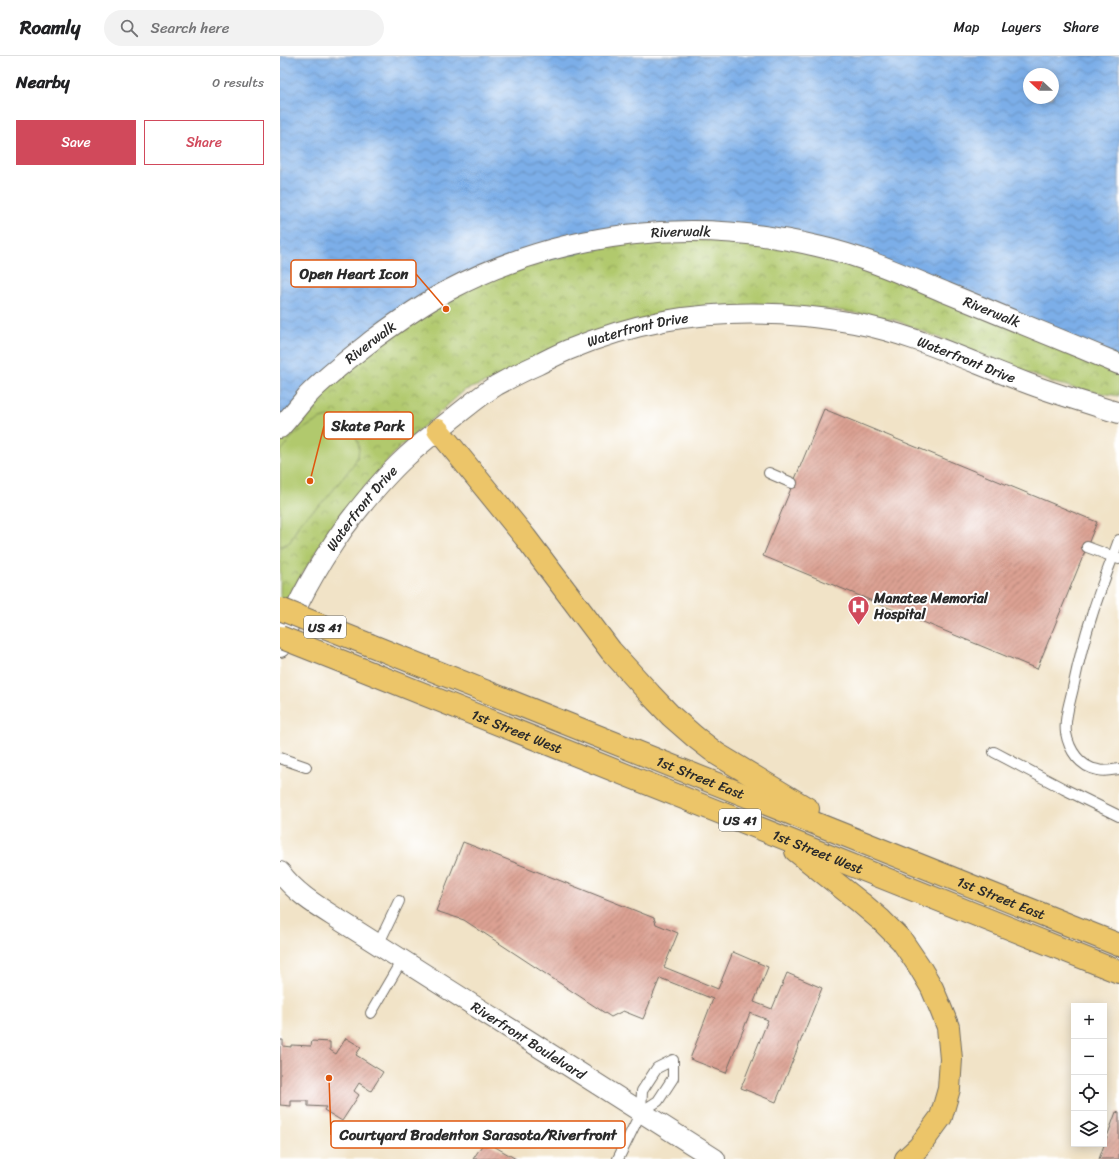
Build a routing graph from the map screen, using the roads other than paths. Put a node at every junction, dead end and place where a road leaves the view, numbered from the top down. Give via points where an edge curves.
1 (1119, 364) edge
2 (1119, 413) edge
3 (280, 428) edge
4 (438, 430) junction
5 (769, 474) dead end
6 (792, 483) dead end
7 (1119, 540) edge
8 (1087, 547) dead end
9 (1116, 558) edge
10 (280, 609) edge
11 (280, 637) edge
12 (280, 647) edge
13 (994, 752) dead end
14 (280, 758) edge
15 (306, 767) dead end
16 (1119, 769) edge
17 (1119, 816) edge
18 (776, 835) junction
19 (869, 845) junction
20 (280, 872) edge
21 (399, 901) dead end
22 (378, 944) junction
23 (1119, 945) edge
24 (402, 960) junction
25 (1119, 972) edge
26 (371, 1013) dead end
27 (641, 1112) junction
28 (618, 1159) edge
29 (715, 1159) edge
30 (906, 1159) edge

1 - 3 street, Riverwalk via 869,261 823,247 752,234 703,231 653,232 615,236 542,252 447,291 412,311 333,372
2 - 4 street, Waterfront Drive via 1030,385 931,345 867,326 795,316 709,315 663,321 568,350 495,386
4 - 12 street, Waterfront Drive via 405,458 379,485 345,528 305,590
4 - 19 highway via 525,536 611,651 671,716 717,754
5 - 6 lane
7 - 9 lane
8 - 9 lane
9 - 16 lane via 1092,614 1078,662 1066,732 1071,749 1083,764 1098,770
10 - 19 highway, 1st Street East / US 41, bridge
11 - 18 highway, 1st Street West / US 41, bridge
13 - 17 lane
14 - 15 lane
18 - 25 highway, 1st Street West / US 41
18 - 30 highway via 843,888 902,941 932,988 940,1007 948,1027 952,1059 949,1089 941,1117 919,1147
19 - 23 highway, 1st Street East / US 41
20 - 22 street, Riverfront Boulelvard via 302,895
21 - 22 lane
22 - 24 street, Riverfront Boulelvard
24 - 26 lane
24 - 27 street, Riverfront Boulelvard
27 - 27 lane via 658,1101 673,1078 673,1060 657,1068 642,1091
27 - 28 lane
27 - 29 street, Riverfront Boulelvard

